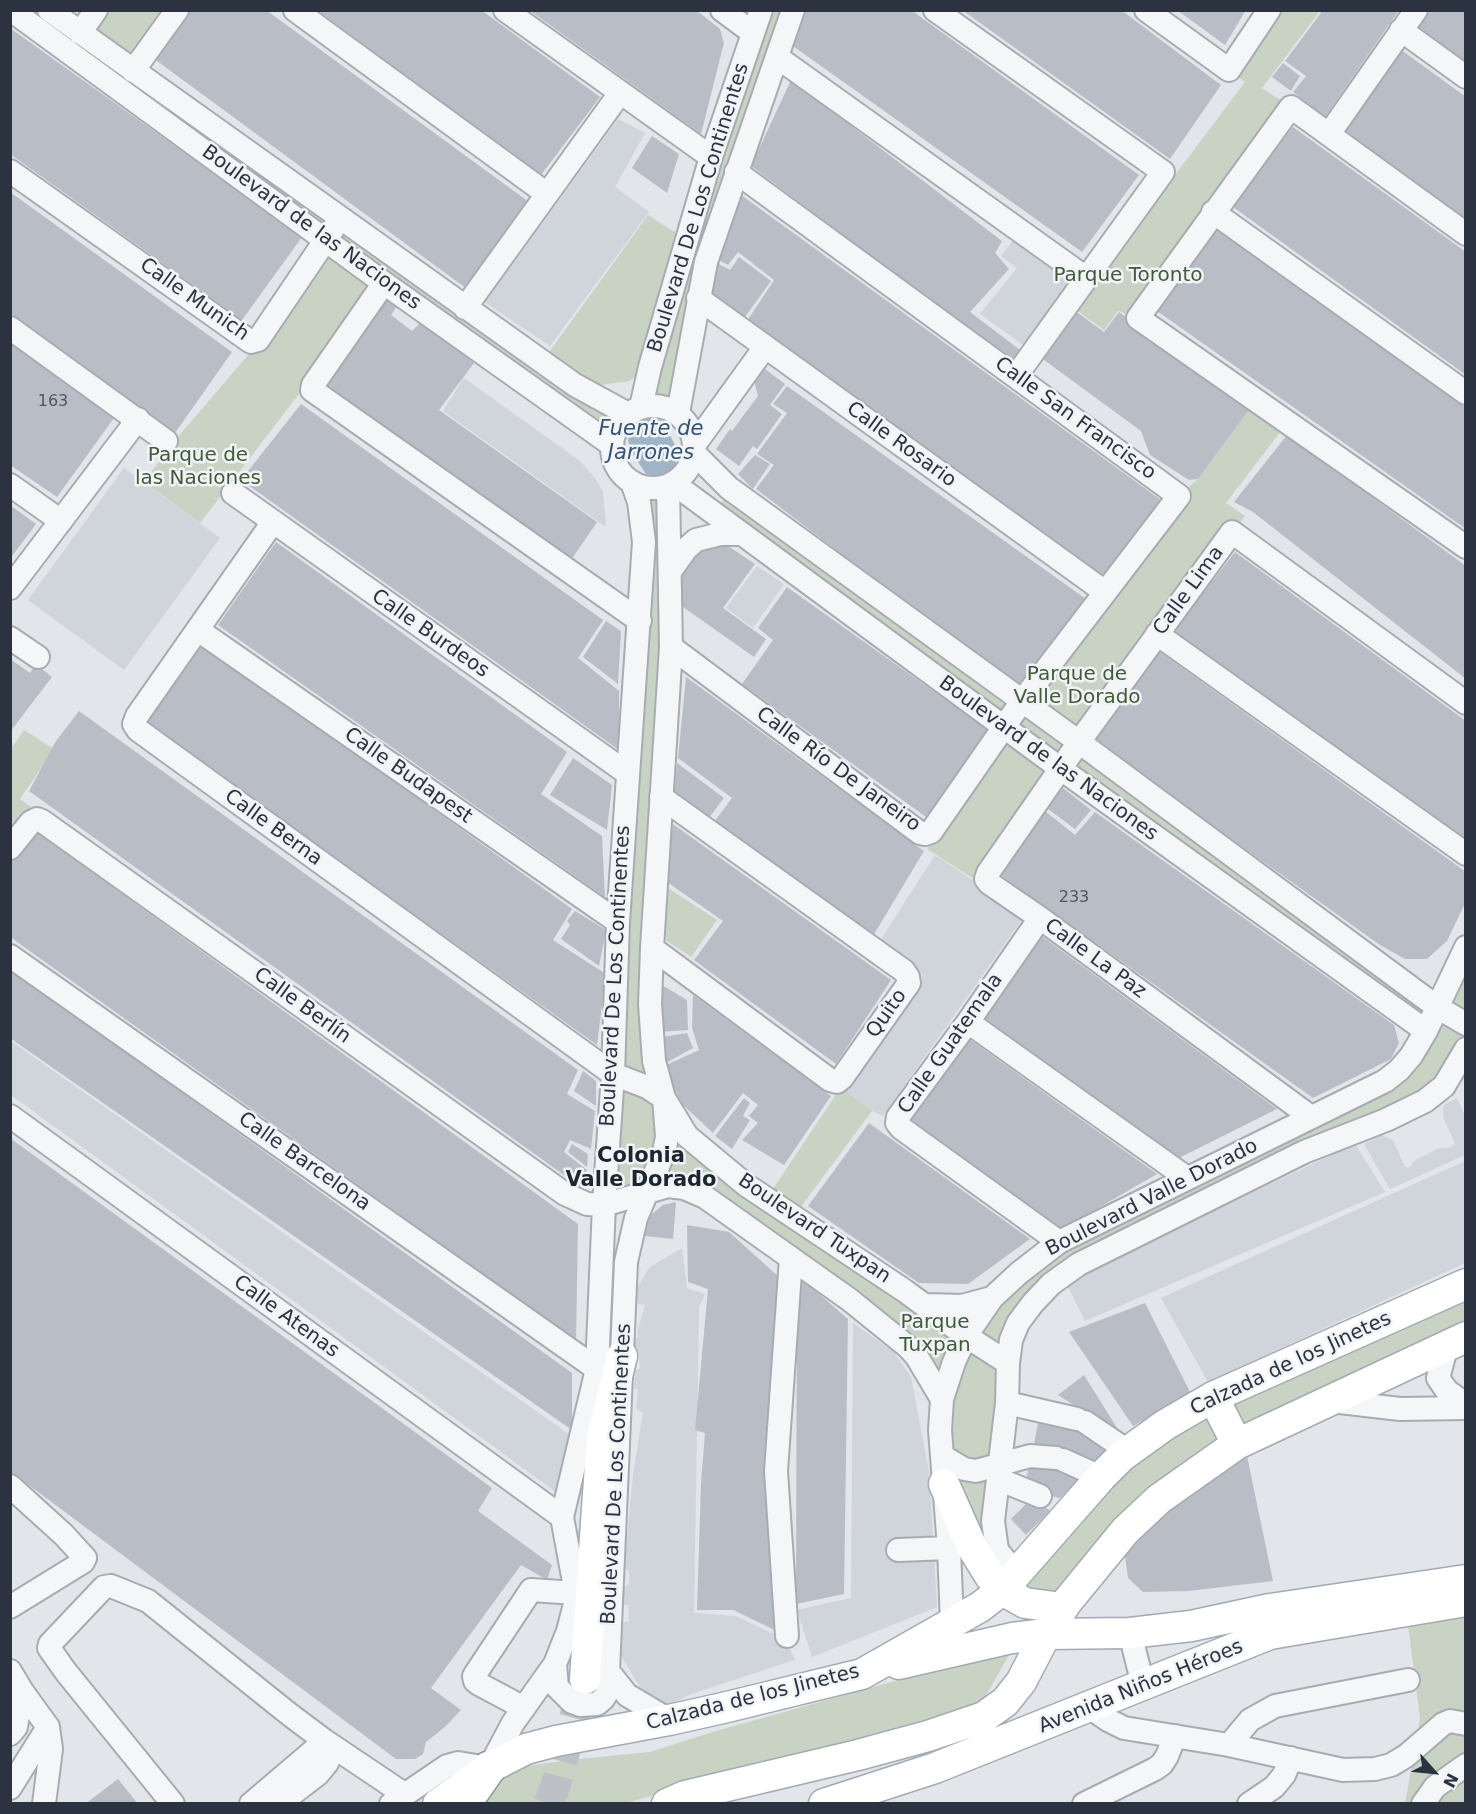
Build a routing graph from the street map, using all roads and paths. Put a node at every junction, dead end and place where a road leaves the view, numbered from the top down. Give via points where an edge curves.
1 (11, 10) edge
2 (49, 10) edge
3 (96, 10) edge
4 (177, 10) edge
5 (295, 10) edge
6 (505, 10) edge
7 (723, 10) edge
8 (761, 10) edge
9 (793, 10) edge
10 (935, 10) edge
11 (1146, 10) edge
12 (1269, 10) edge
13 (1416, 10) edge
14 (1401, 30) junction
15 (80, 33) junction
16 (753, 33) junction
17 (777, 57) junction
18 (96, 58) junction
19 (133, 71) junction
20 (1466, 77) edge
21 (620, 93) junction
22 (732, 93) junction
23 (760, 105) junction
24 (1329, 134) junction
25 (711, 157) junction
26 (10, 171) edge
27 (736, 172) junction
28 (548, 194) junction
29 (1213, 212) junction
30 (341, 219) junction
31 (1466, 234) edge
32 (326, 240) junction
33 (1086, 278) junction
34 (384, 283) junction
35 (698, 298) junction
36 (465, 308) junction
37 (10, 328) edge
38 (765, 347) junction
39 (1016, 376) junction
40 (1466, 393) edge
41 (635, 410) junction
42 (678, 413) junction
43 (138, 419) junction
44 (166, 441) dead end
45 (612, 445) junction
46 (694, 448) junction
47 (632, 482) junction
48 (670, 484) junction
49 (10, 485) edge
50 (234, 493) dead end
51 (61, 522) junction
52 (273, 522) junction
53 (740, 534) junction
54 (1466, 547) edge
55 (671, 570) junction
56 (10, 588) edge
57 (1105, 592) junction
58 (640, 621) junction
59 (198, 630) junction
60 (1157, 634) junction
61 (10, 638) edge
62 (671, 647) junction
63 (38, 657) dead end
64 (1022, 701) junction
65 (1466, 703) edge
66 (1003, 726) junction
67 (1079, 742) junction
68 (1061, 769) junction
69 (627, 773) junction
70 (661, 797) junction
71 (10, 848) edge
72 (1466, 854) edge
73 (1040, 918) junction
74 (618, 922) junction
75 (1466, 947) edge
76 (652, 948) junction
77 (10, 956) edge
78 (1437, 1007) junction
79 (968, 1022) junction
80 (1466, 1024) edge
81 (1426, 1031) junction
82 (1466, 1049) edge
83 (613, 1074) junction
84 (1385, 1081) junction
85 (1455, 1085) edge
86 (664, 1098) junction
87 (1400, 1114) junction
88 (10, 1116) edge
89 (1311, 1117) junction
90 (1187, 1178) junction
91 (647, 1191) junction
92 (604, 1205) junction
93 (1059, 1242) junction
94 (791, 1258) junction
95 (1466, 1284) edge
96 (992, 1298) junction
97 (1430, 1300) junction
98 (927, 1305) junction
99 (966, 1336) junction
100 (1456, 1341) edge
101 (610, 1363) junction
102 (1008, 1363) junction
103 (1213, 1397) junction
104 (942, 1399) junction
105 (1331, 1401) junction
106 (1007, 1403) junction
107 (1466, 1404) edge
108 (1466, 1408) edge
109 (1237, 1444) junction
110 (1128, 1451) junction
111 (943, 1470) junction
112 (999, 1471) junction
113 (1101, 1477) junction
114 (10, 1486) edge
115 (1052, 1502) junction
116 (562, 1517) junction
117 (949, 1548) junction
118 (898, 1550) dead end
119 (1466, 1580) edge
120 (1011, 1581) junction
121 (576, 1593) junction
122 (1466, 1601) edge
123 (10, 1607) edge
124 (1062, 1608) junction
125 (952, 1623) junction
126 (1130, 1633) junction
127 (1046, 1634) junction
128 (787, 1636) dead end
129 (555, 1664) junction
130 (10, 1671) edge
131 (862, 1674) junction
132 (596, 1675) junction
133 (1408, 1680) dead end
134 (1143, 1685) junction
135 (22, 1691) junction
136 (1097, 1703) junction
137 (524, 1708) junction
138 (669, 1720) junction
139 (1466, 1724) edge
140 (48, 1727) junction
141 (10, 1734) edge
142 (1175, 1737) junction
143 (330, 1744) junction
144 (1229, 1745) junction
145 (1291, 1758) junction
146 (1466, 1765) edge
147 (489, 1768) junction
148 (10, 1788) edge
149 (875, 1795) edge
150 (397, 1799) edge
151 (44, 1803) edge
152 (173, 1803) edge
153 (251, 1803) edge
154 (279, 1803) edge
155 (438, 1803) edge
156 (458, 1803) edge
157 (667, 1803) edge
158 (824, 1803) edge
159 (1084, 1803) edge
160 (1249, 1803) edge
161 (1423, 1803) edge

1 - 18 street, Boulevard de las Naciones
2 - 15 street, Boulevard de las Naciones
3 - 15 street
4 - 19 street
5 - 28 street
6 - 21 street
7 - 16 street
8 - 16 street, Boulevard De Los Continentes
9 - 17 street, Boulevard De Los Continentes
10 - 33 street via 1163,172
11 - 12 street via 1229,70
13 - 14 street
14 - 20 street
14 - 24 street
15 - 18 street, Boulevard de las Naciones
16 - 22 street, Boulevard De Los Continentes
17 - 23 street, Boulevard De Los Continentes
17 - 33 street
18 - 19 street, Boulevard de las Naciones
18 - 32 street, Boulevard de las Naciones
19 - 30 street, Boulevard de las Naciones
21 - 25 street
21 - 28 street
22 - 23 street
22 - 25 street, Boulevard De Los Continentes
23 - 27 street, Boulevard De Los Continentes
24 - 29 street via 1291,107
24 - 31 street
25 - 41 street, Boulevard De Los Continentes
26 - 32 street, Calle Munich via 251,342 258,340
27 - 35 street, Boulevard De Los Continentes via 705,262
27 - 39 street, Calle San Francisco
28 - 36 street
29 - 40 street
29 - 54 street via 1138,318
30 - 32 street, Calle Munich
30 - 36 street, Boulevard de las Naciones
32 - 34 street, Boulevard de las Naciones
33 - 39 street
34 - 45 street, Boulevard de las Naciones
34 - 58 street via 312,390
35 - 38 street, Calle Rosario
35 - 42 street, Boulevard De Los Continentes
36 - 41 street, Boulevard de las Naciones via 575,385
37 - 43 street
38 - 46 street
38 - 57 street, Calle Rosario
39 - 57 street, Calle San Francisco via 1179,496
41 - 42 street via 654,405
41 - 45 street via 620,422
42 - 46 street via 689,426
43 - 44 street
43 - 51 street
45 - 47 street via 616,466
46 - 48 street via 683,476
46 - 64 street, Boulevard de las Naciones via 729,488
47 - 48 street via 650,488
47 - 58 street, Boulevard De Los Continentes via 644,542
48 - 53 street, Boulevard de las Naciones
48 - 55 street, Boulevard De Los Continentes
49 - 51 street
50 - 52 street, Calle Burdeos
51 - 56 street
52 - 59 street, Calle Berna
52 - 69 street, Calle Burdeos
53 - 55 street via 696,540
53 - 66 street, Boulevard de las Naciones
55 - 62 street, Boulevard De Los Continentes
57 - 64 street, Calle San Francisco
58 - 69 street, Boulevard De Los Continentes
59 - 74 street, Calle Budapest
59 - 83 street, Calle Berna via 137,716 134,724 138,730
60 - 65 street, Calle Lima via 1233,532
60 - 67 street, Calle Lima
60 - 72 street
61 - 63 street
62 - 66 street, Calle Río De Janeiro via 920,833 931,832
62 - 70 street, Boulevard De Los Continentes
64 - 66 street, Calle San Francisco
64 - 67 street, Boulevard de las Naciones
66 - 68 street, Boulevard de las Naciones
67 - 68 street, Calle Lima
67 - 78 street, Boulevard de las Naciones
68 - 73 street, Calle La Paz via 986,879
68 - 81 street, Boulevard de las Naciones
69 - 74 street, Boulevard De Los Continentes
70 - 76 street, Boulevard De Los Continentes
70 - 76 street, Quito via 904,971 909,983 837,1082
71 - 92 street, Calle Berlín via 32,822 42,821 565,1194 587,1204
73 - 79 street, Calle Guatemala
73 - 89 street, Calle La Paz
74 - 83 street, Boulevard De Los Continentes
75 - 78 street, Boulevard Valle Dorado
76 - 86 street, Boulevard De Los Continentes via 654,1061
77 - 101 street, Calle Barcelona
78 - 80 street, Boulevard de las Naciones
78 - 81 street, Boulevard Valle Dorado
79 - 90 street
79 - 93 street, Calle Guatemala via 897,1123
81 - 84 street, Boulevard Valle Dorado via 1411,1056
82 - 85 street, Boulevard Valle Dorado via 1452,1076
83 - 86 street, Boulevard Tuxpan
83 - 92 street, Boulevard De Los Continentes
84 - 87 street
84 - 89 street, Boulevard Valle Dorado
85 - 87 street, Boulevard Valle Dorado
86 - 91 street, Boulevard De Los Continentes via 664,1152
86 - 98 street, Boulevard Tuxpan via 687,1136 746,1185
87 - 102 street, Boulevard Valle Dorado via 1304,1152 1079,1264 1051,1284 1018,1323
88 - 116 street, Calle Atenas
89 - 90 street, Boulevard Valle Dorado
90 - 93 street, Boulevard Valle Dorado
91 - 92 street, Boulevard Tuxpan
91 - 94 street, Boulevard Tuxpan via 668,1186 705,1197
91 - 101 street, Boulevard De Los Continentes via 631,1235
92 - 101 street, Boulevard De Los Continentes
93 - 96 street, Boulevard Valle Dorado
94 - 104 street, Boulevard Tuxpan via 912,1350
94 - 128 street via 776,1471
95 - 97 main road, Calzada de los Jinetes
96 - 98 street via 962,1306
96 - 99 street, Boulevard Valle Dorado
97 - 100 main road via 1445,1332
97 - 103 main road, Calzada de los Jinetes
98 - 99 street, Boulevard Tuxpan
99 - 102 street, Boulevard Tuxpan
99 - 104 street, Boulevard Valle Dorado
100 - 105 main road
100 - 107 street via 1438,1378 1447,1391
101 - 116 street, Boulevard De Los Continentes
101 - 132 main road via 602,1437
102 - 106 street, Boulevard Valle Dorado
103 - 109 main road
103 - 110 main road, Calzada de los Jinetes
104 - 111 street, Boulevard Valle Dorado
105 - 108 street via 1400,1408
105 - 109 main road
106 - 110 street via 1081,1420
106 - 112 street, Boulevard Valle Dorado
109 - 124 main road via 1150,1507 1125,1531
110 - 113 main road, Calzada de los Jinetes
111 - 112 street
111 - 117 street, Boulevard Valle Dorado
111 - 120 main road via 972,1547 990,1576
112 - 113 street via 1030,1456 1060,1459
112 - 115 street
112 - 120 street, Boulevard Valle Dorado via 993,1521 998,1550
113 - 115 main road, Calzada de los Jinetes
114 - 123 street via 85,1558
115 - 120 main road, Calzada de los Jinetes
116 - 121 street, Boulevard De Los Continentes
117 - 118 street
117 - 125 street, Boulevard Valle Dorado
119 - 126 main road, Avenida Niños Héroes
120 - 124 main road via 1025,1603
120 - 125 main road, Calzada de los Jinetes via 980,1607
121 - 129 street, Boulevard De Los Continentes
121 - 137 street via 531,1590 474,1676 479,1684
122 - 134 main road, Avenida Niños Héroes via 1270,1634
124 - 127 main road
125 - 131 main road, Calzada de los Jinetes
126 - 127 main road, Avenida Niños Héroes
126 - 134 street
127 - 131 main road, Avenida Niños Héroes via 980,1644
127 - 157 main road via 1021,1682 1005,1702 984,1718 858,1755
129 - 132 street via 557,1687 581,1705 597,1704 607,1693
129 - 137 street, Boulevard De Los Continentes
130 - 135 street
131 - 138 main road, Calzada de los Jinetes
132 - 138 street
133 - 144 street via 1275,1706 1250,1720
134 - 136 main road, Avenida Niños Héroes
135 - 140 street
135 - 141 street via 16,1726
136 - 142 street via 1108,1720 1124,1728
136 - 149 main road, Avenida Niños Héroes
137 - 147 street, Boulevard De Los Continentes
138 - 147 main road, Calzada de los Jinetes via 556,1741 526,1749
139 - 145 street via 1443,1724 1406,1756 1375,1769 1343,1770
140 - 148 street
140 - 151 street via 51,1749
142 - 144 street
142 - 159 street via 1162,1764
143 - 150 street
143 - 152 street via 148,1600 104,1587 49,1648
143 - 153 street
143 - 154 street via 327,1763 318,1774
144 - 145 street
145 - 160 street via 1274,1787
146 - 161 street via 1435,1787
147 - 150 street via 447,1766
147 - 155 main road, Calzada de los Jinetes
147 - 156 highway via 473,1791
149 - 158 main road, Avenida Niños Héroes

